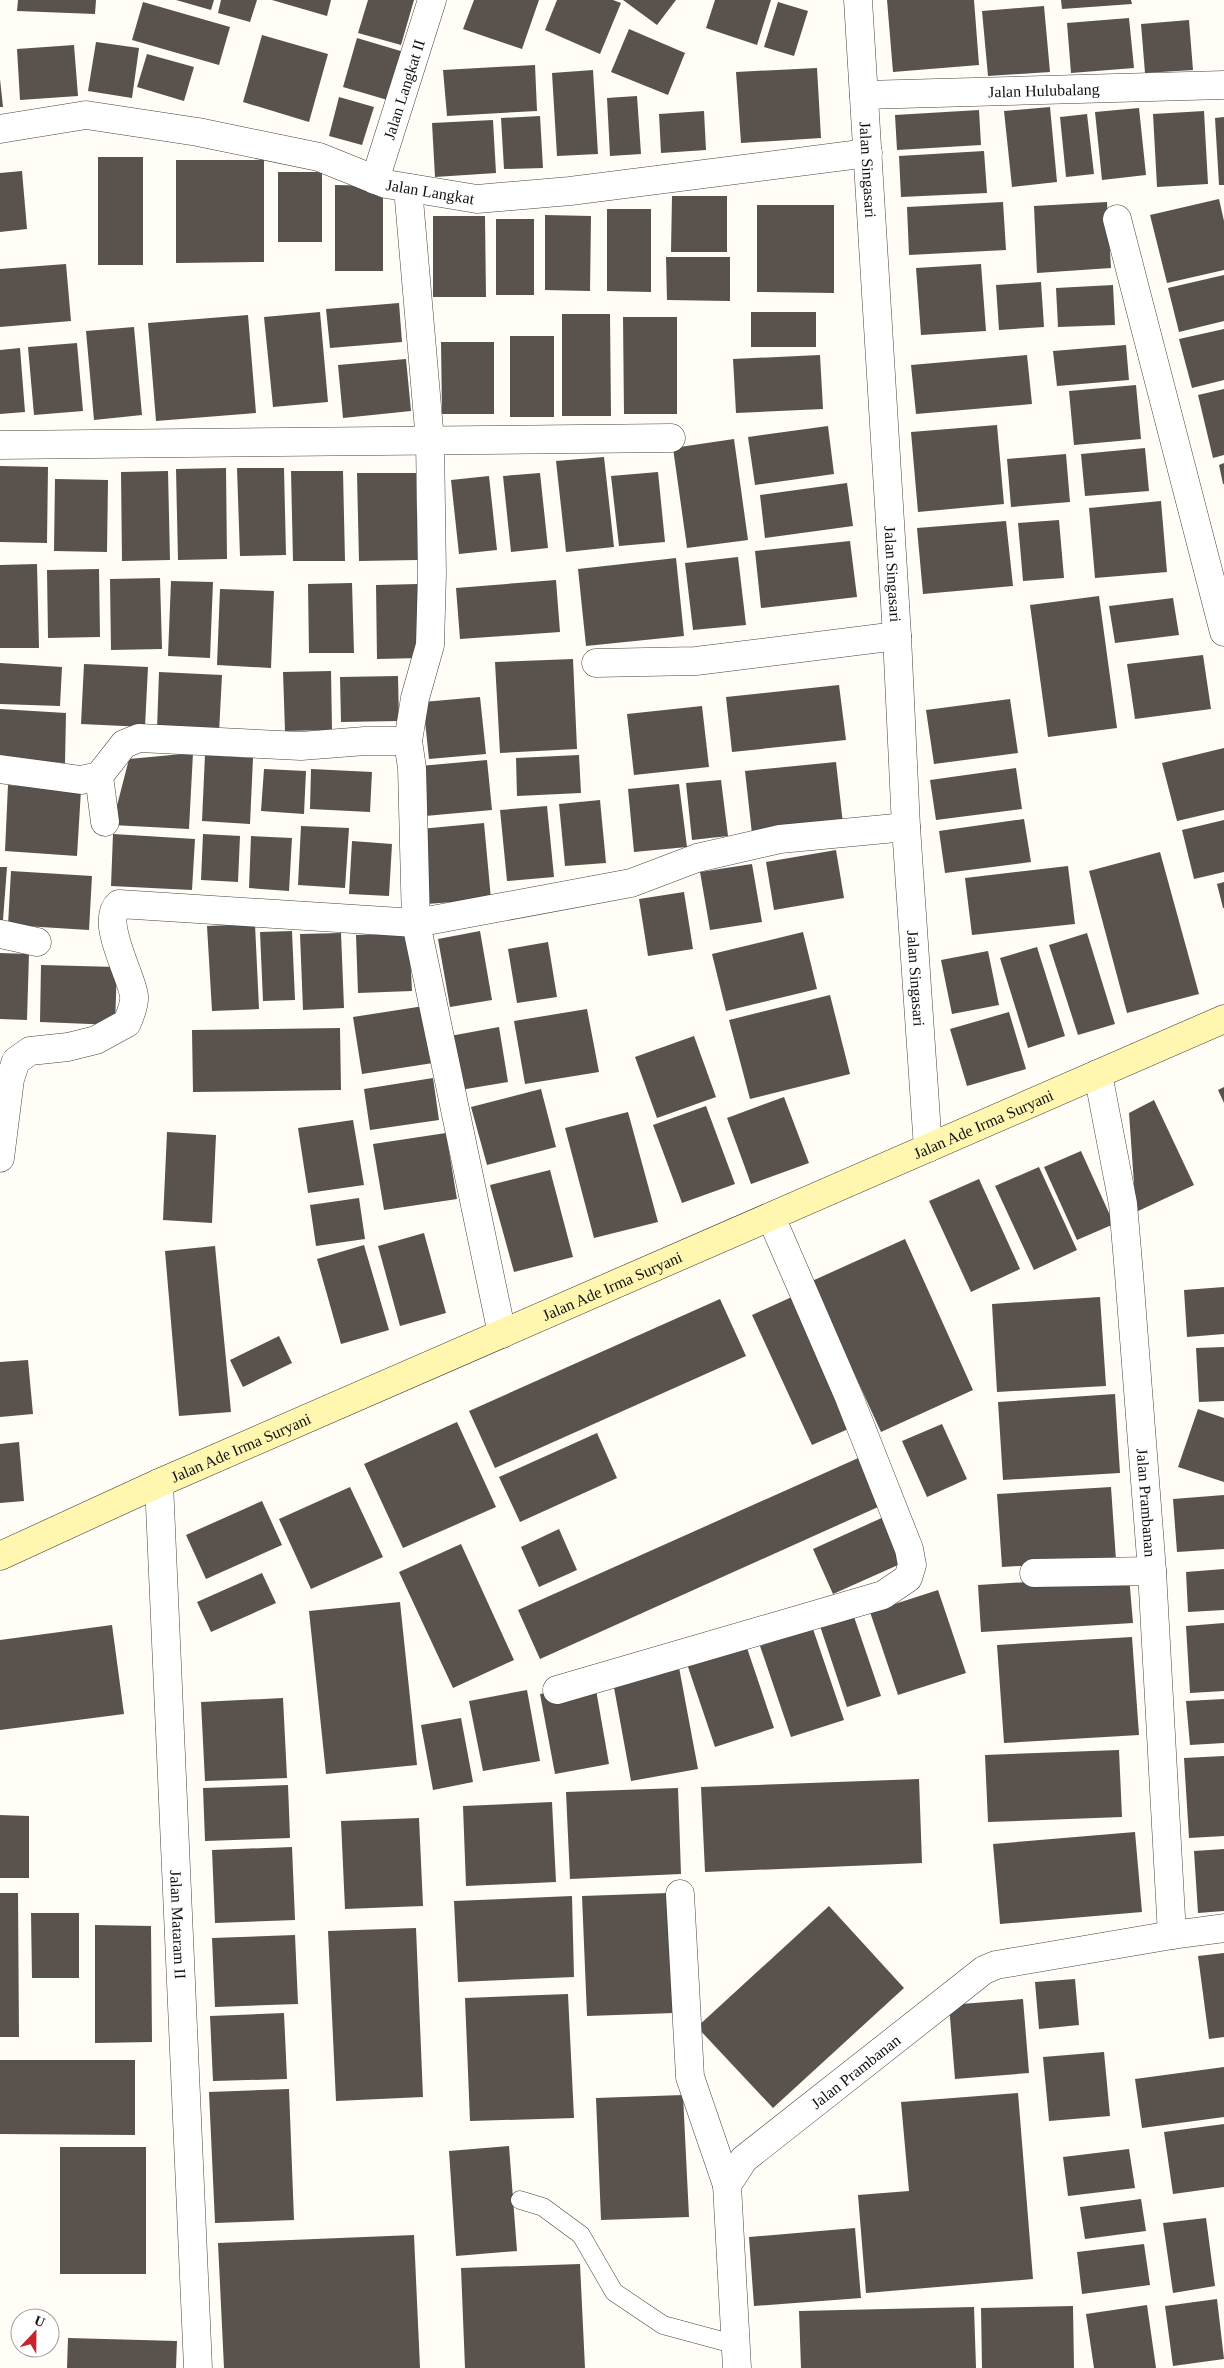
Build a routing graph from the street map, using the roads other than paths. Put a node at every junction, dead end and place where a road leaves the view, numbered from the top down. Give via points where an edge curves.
1 (432, 0) edge
2 (858, 0) edge
3 (1224, 85) edge
4 (864, 95) junction
5 (0, 129) edge
6 (868, 153) junction
7 (375, 180) junction
8 (408, 188) junction
9 (1117, 219) dead end
10 (672, 438) dead end
11 (430, 441) junction
12 (0, 445) edge
13 (1224, 632) edge
14 (897, 636) junction
15 (596, 664) dead end
16 (408, 741) junction
17 (0, 769) edge
18 (99, 776) junction
19 (105, 822) dead end
20 (906, 828) junction
21 (416, 923) junction
22 (0, 934) edge
23 (37, 942) dead end
24 (1224, 1019) edge
25 (1098, 1074) junction
26 (928, 1148) junction
27 (0, 1158) edge
28 (771, 1217) junction
29 (502, 1334) junction
30 (159, 1483) junction
31 (0, 1556) edge
32 (1152, 1571) junction
33 (1034, 1573) dead end
34 (557, 1690) dead end
35 (680, 1894) dead end
36 (1224, 1928) edge
37 (1172, 1935) junction
38 (727, 2185) junction
39 (520, 2200) dead end
40 (737, 2356) edge
41 (198, 2368) edge

1 - 7 street, Jalan Langkat II
2 - 4 street, Jalan Singasari
3 - 4 street, Jalan Hulubalang
4 - 6 street, Jalan Singasari
5 - 7 street, Jalan Langkat via 86,115 198,132 319,157
6 - 8 street, Jalan Langkat via 570,191 477,199
6 - 14 street, Jalan Singasari
7 - 8 street, Jalan Langkat
8 - 11 street
9 - 13 street
10 - 11 street
11 - 12 street
11 - 16 street via 430,645 415,698
14 - 15 street via 696,661
14 - 20 street, Jalan Singasari
16 - 18 street via 365,740 301,746 139,738 124,744
16 - 21 street via 412,768
17 - 18 street via 81,780
18 - 19 street
20 - 21 street via 780,839 697,858 631,884
20 - 26 street, Jalan Singasari
21 - 27 street via 119,904 113,916 115,935 134,997 127,1023 96,1040 30,1052 16,1061 10,1079
21 - 29 street
22 - 23 street
24 - 25 main road, Jalan Ade Irma Suryani
25 - 26 main road, Jalan Ade Irma Suryani
25 - 32 street, Jalan Prambanan via 1123,1204
26 - 28 main road, Jalan Ade Irma Suryani
28 - 29 main road, Jalan Ade Irma Suryani
28 - 34 street via 902,1527 912,1565 908,1578 883,1595
29 - 30 main road, Jalan Ade Irma Suryani
30 - 31 main road, Jalan Ade Irma Suryani
30 - 41 street, Jalan Mataram II
32 - 33 street
32 - 37 street, Jalan Prambanan
35 - 38 street via 690,2077
36 - 37 street, Jalan Prambanan
37 - 38 street, Jalan Prambanan via 996,1965 984,1970 744,2159
38 - 40 street
39 - 40 lane via 543,2207 581,2235 614,2292 662,2325

